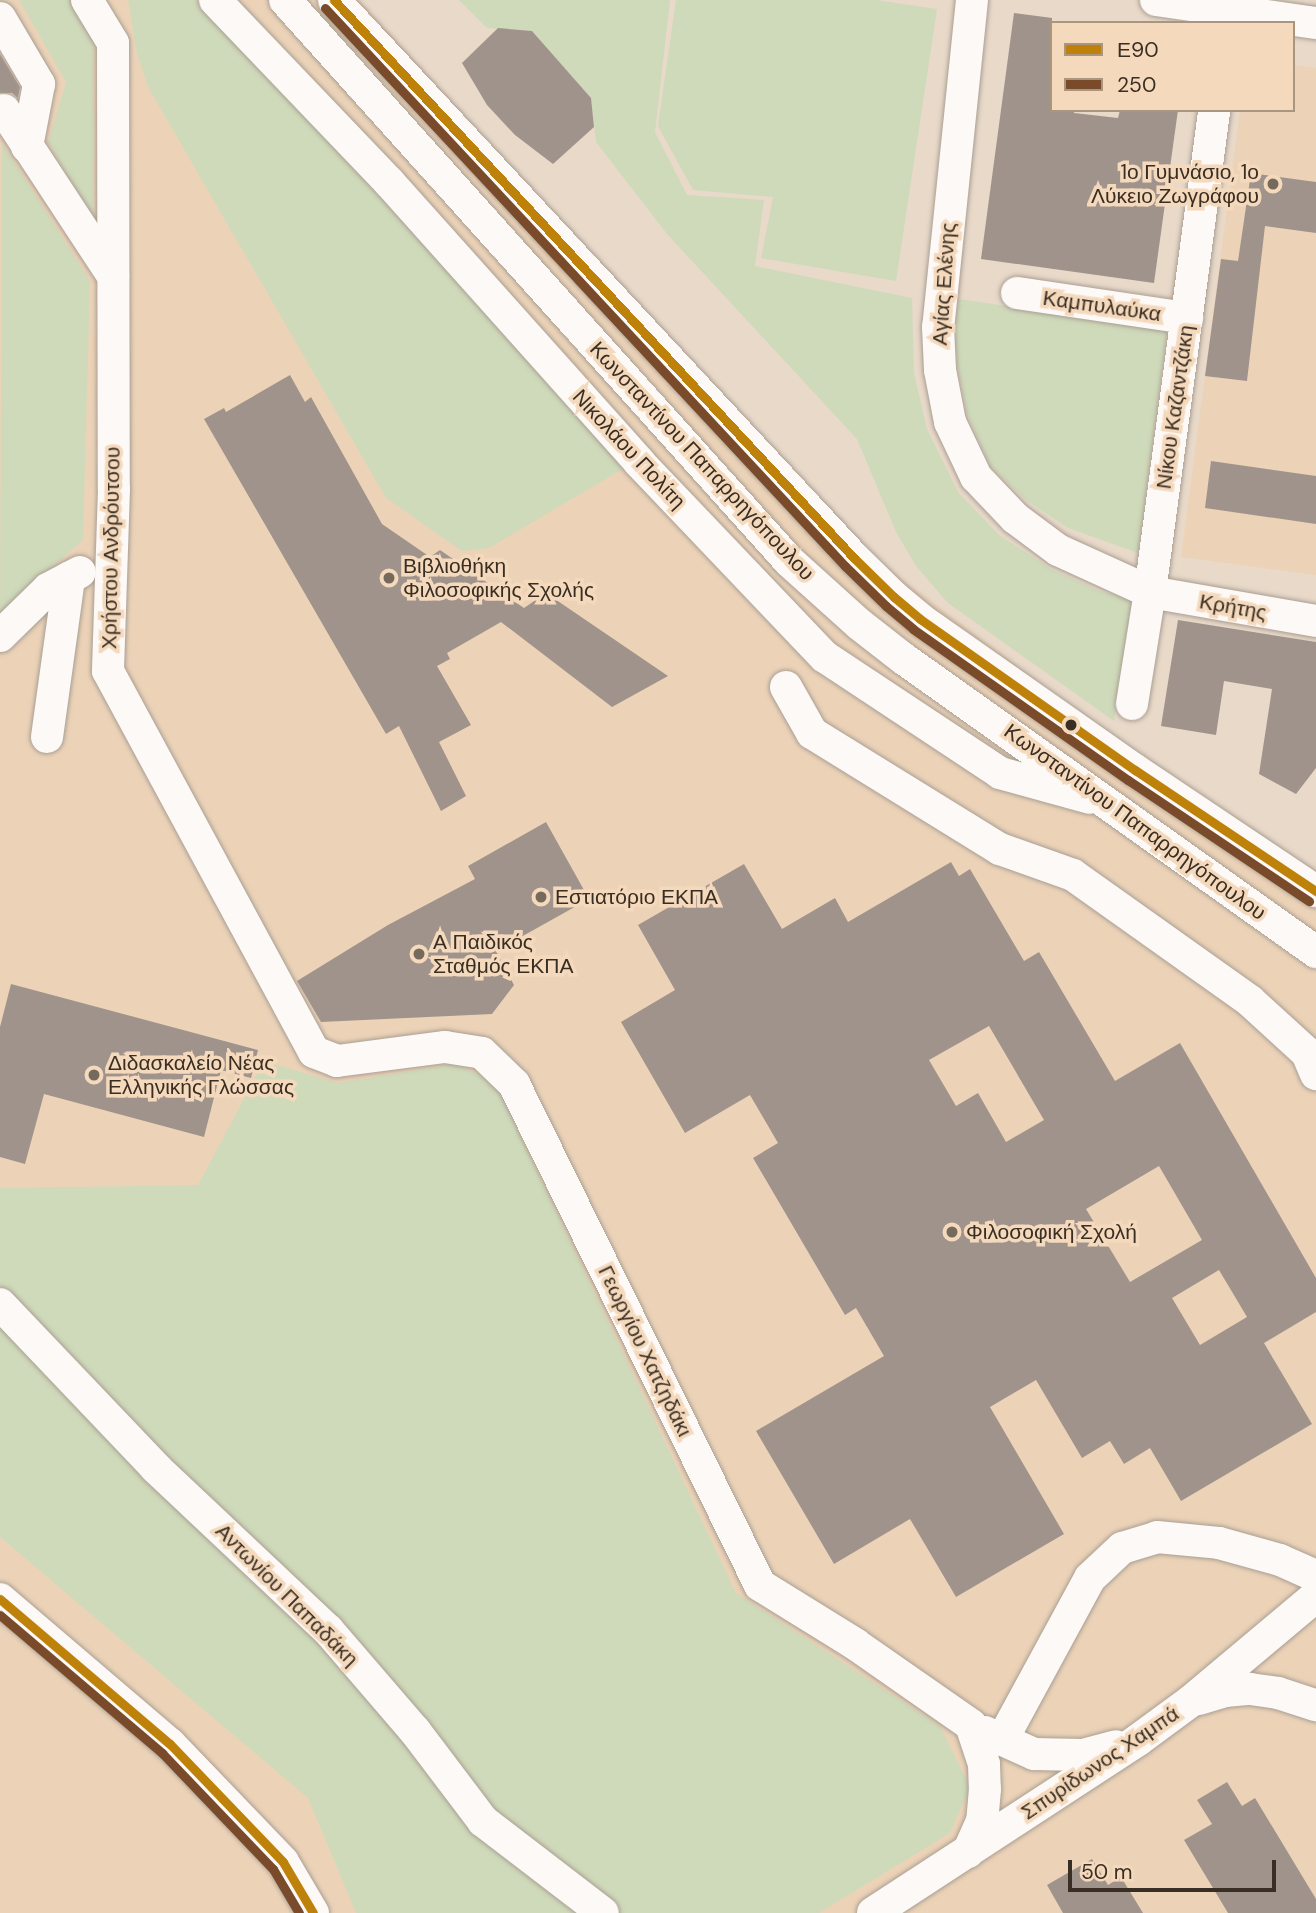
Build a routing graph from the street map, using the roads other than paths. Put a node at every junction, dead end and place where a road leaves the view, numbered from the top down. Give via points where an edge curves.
1 (87, 0) edge
2 (334, 0) edge
3 (972, 0) edge
4 (1156, 0) edge
5 (288, 4) edge
6 (233, 6) edge
7 (1226, 11) edge
8 (0, 18) edge
9 (1316, 23) edge
10 (4, 110) dead end
11 (1214, 112) edge
12 (27, 147) junction
13 (113, 276) junction
14 (1017, 293) dead end
15 (1187, 318) junction
16 (111, 554) junction
17 (69, 578) junction
18 (1150, 592) junction
19 (1316, 621) edge
20 (0, 636) edge
21 (786, 687) dead end
22 (1132, 704) dead end
23 (47, 737) dead end
24 (1135, 770) junction
25 (1111, 804) junction
26 (1316, 891) edge
27 (1316, 952) edge
28 (314, 1052) joint
29 (1316, 1074) edge
30 (0, 1304) edge
31 (1316, 1576) edge
32 (1316, 1596) edge
33 (0, 1599) edge
34 (1191, 1701) junction
35 (1316, 1705) edge
36 (971, 1725) junction
37 (1138, 1740) junction
38 (1002, 1741) junction
39 (968, 1852) junction
40 (313, 1913) edge
41 (603, 1913) edge
42 (873, 1913) edge

1 - 13 street, Χρήστου Ανδρόυτσου via 113,43
2 - 24 street, Κωνσταντίνου Παπαρρηγόπουλου via 894,597
3 - 18 street, Αγίας Ελένης via 937,327 950,422 976,477 1015,518 1058,550
4 - 7 street
5 - 25 street, Κωνσταντίνου Παπαρρηγόπουλου via 789,561 904,659
6 - 25 street, Νικολάου Πολίτη via 639,463 825,657 1000,773
7 - 9 street
8 - 12 street via 39,84
10 - 12 street
11 - 15 street, Νίκου Καζαντζάκη
12 - 13 street
13 - 16 street, Χρήστου Ανδρόυτσου
14 - 15 street, Καμπυλαύκα
15 - 18 street, Νίκου Καζαντζάκη
16 - 17 street
16 - 28 street, Χρήστου Ανδρόυτσου via 108,671
17 - 20 street via 48,589
17 - 23 street
18 - 19 street, Κρήτης
18 - 22 street, Νίκου Καζαντζάκη
21 - 29 street via 812,733 1000,849 1073,875 1250,1001 1307,1053
24 - 25 street
24 - 26 street, Κωνσταντίνου Παπαρρηγόπουλου
25 - 27 street, Κωνσταντίνου Παπαρρηγόπουλου
28 - 36 street, Γεωργίου Χατζηδάκι via 337,1061 445,1047 482,1054 514,1084 760,1585
30 - 41 street, Αντωνίου Παπαδάκη via 156,1468 328,1630 415,1731 483,1821
31 - 38 street via 1219,1542 1157,1537 1122,1548 1090,1577
32 - 34 street, Σπυρίδωνος Χαμπά
33 - 40 street via 170,1744 283,1862
34 - 35 street via 1225,1690 1250,1689
34 - 37 street, Σπυρίδωνος Χαμπά
36 - 38 street, Γεωργίου Χατζηδάκι
36 - 39 street via 984,1764 985,1788 982,1821
37 - 38 street, Γεωργίου Χατζηδάκι via 1083,1755 1034,1754
37 - 39 street, Σπυρίδωνος Χαμπά
39 - 42 street, Σπυρίδωνος Χαμπά

